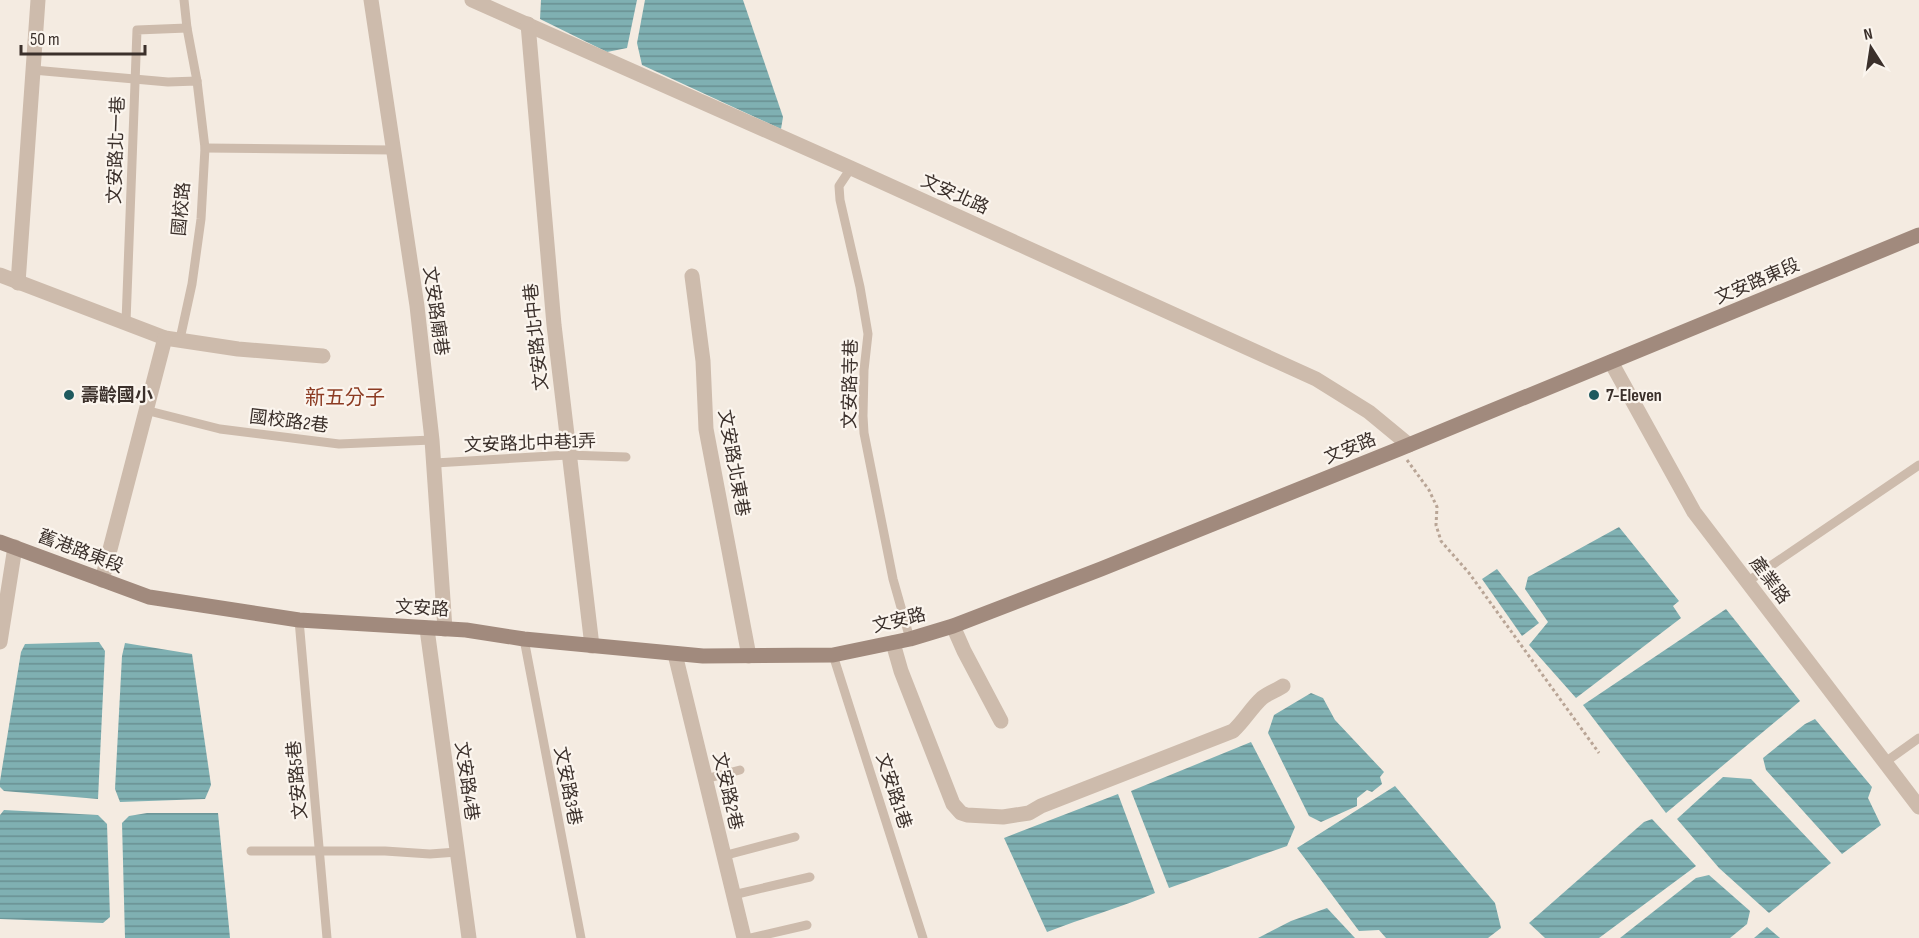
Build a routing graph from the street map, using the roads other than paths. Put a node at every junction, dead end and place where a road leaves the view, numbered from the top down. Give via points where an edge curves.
1 (38, 0) edge
2 (184, 0) edge
3 (371, 0) edge
4 (472, 0) edge
5 (528, 24) junction
6 (187, 28) junction
7 (33, 70) junction
8 (136, 79) junction
9 (197, 81) junction
10 (206, 147) junction
11 (393, 150) junction
12 (851, 168) junction
13 (1919, 235) edge
14 (0, 275) edge
15 (692, 276) dead end
16 (18, 283) junction
17 (126, 322) junction
18 (172, 338) junction
19 (323, 357) dead end
20 (1611, 362) junction
21 (145, 410) junction
22 (432, 440) junction
23 (1404, 447) junction
24 (568, 455) junction
25 (626, 457) dead end
26 (435, 463) junction
27 (1919, 465) edge
28 (0, 542) edge
29 (15, 547) junction
30 (102, 580) junction
31 (1747, 582) junction
32 (149, 597) joint
33 (299, 620) junction
34 (953, 626) junction
35 (427, 629) junction
36 (444, 629) junction
37 (524, 639) junction
38 (910, 639) junction
39 (0, 642) edge
40 (893, 642) junction
41 (592, 646) junction
42 (675, 654) junction
43 (833, 655) junction
44 (749, 656) junction
45 (1283, 686) dead end
46 (1001, 721) dead end
47 (1919, 738) edge
48 (1884, 763) junction
49 (740, 771) dead end
50 (705, 779) junction
51 (1919, 807) edge
52 (795, 837) dead end
53 (251, 851) dead end
54 (320, 851) junction
55 (457, 852) junction
56 (723, 856) junction
57 (810, 877) dead end
58 (733, 895) junction
59 (807, 925) dead end
60 (327, 938) edge
61 (469, 938) edge
62 (581, 938) edge
63 (744, 938) edge
64 (751, 938) edge
65 (923, 938) edge

1 - 7 street
2 - 6 lane, 國校路
3 - 11 street, 文安路廟巷
4 - 5 street, 文安北路
5 - 12 street, 文安北路
5 - 24 street, 文安路北中巷
6 - 8 lane, 文安路北一巷 via 137,30
6 - 9 lane, 國校路
7 - 8 lane
7 - 16 street
8 - 9 lane
8 - 17 lane, 文安路北一巷
9 - 10 lane, 國校路
10 - 11 lane
10 - 18 lane, 國校路 via 192,284
11 - 22 street, 文安路廟巷
12 - 23 street, 文安北路 via 1316,379 1370,412
12 - 38 lane, 文安路寺巷 via 839,186 868,334 864,433 893,579
13 - 20 street, 文安路東段
14 - 16 street
15 - 44 street, 文安路北東巷 via 703,361 706,429
16 - 17 street
17 - 18 street
18 - 19 street
18 - 21 street, 國校路
20 - 23 street, 文安路
20 - 31 street, 產業路 via 1694,512
21 - 22 lane, 國校路2巷 via 220,429 339,444
21 - 30 street, 國校路
22 - 26 street, 文安路廟巷
23 - 34 street, 文安路
24 - 25 lane, 文安路北中巷1弄
24 - 26 lane, 文安路北中巷1弄
24 - 41 street, 文安路北中巷
26 - 36 street, 文安路廟巷
27 - 31 lane
28 - 29 street, 舊港路東段
29 - 30 street, 舊港路東段
29 - 39 street
30 - 32 street, 舊港路東段
31 - 48 street, 產業路
32 - 33 street, 文安路
33 - 35 street, 文安路
33 - 54 lane, 文安路5巷
34 - 38 street, 文安路
34 - 46 street
35 - 36 street, 文安路
35 - 55 street, 文安路4巷
36 - 37 street, 文安路
37 - 41 street, 文安路
37 - 62 lane, 文安路3巷
38 - 40 street, 文安路
40 - 43 street, 文安路
40 - 45 street via 953,804 961,813 973,816 1003,818 1029,813 1233,731 1263,698
41 - 42 street, 文安路
42 - 44 street, 文安路
42 - 50 street, 文安路2巷
43 - 44 street, 文安路
43 - 65 lane, 文安路1巷
47 - 48 lane
48 - 51 street, 產業路
49 - 50 lane
50 - 56 street, 文安路2巷
52 - 56 lane
53 - 54 lane
54 - 55 lane
54 - 60 lane, 文安路5巷
55 - 61 street, 文安路4巷
56 - 58 street, 文安路2巷
57 - 58 lane
58 - 63 street, 文安路2巷
59 - 64 lane

